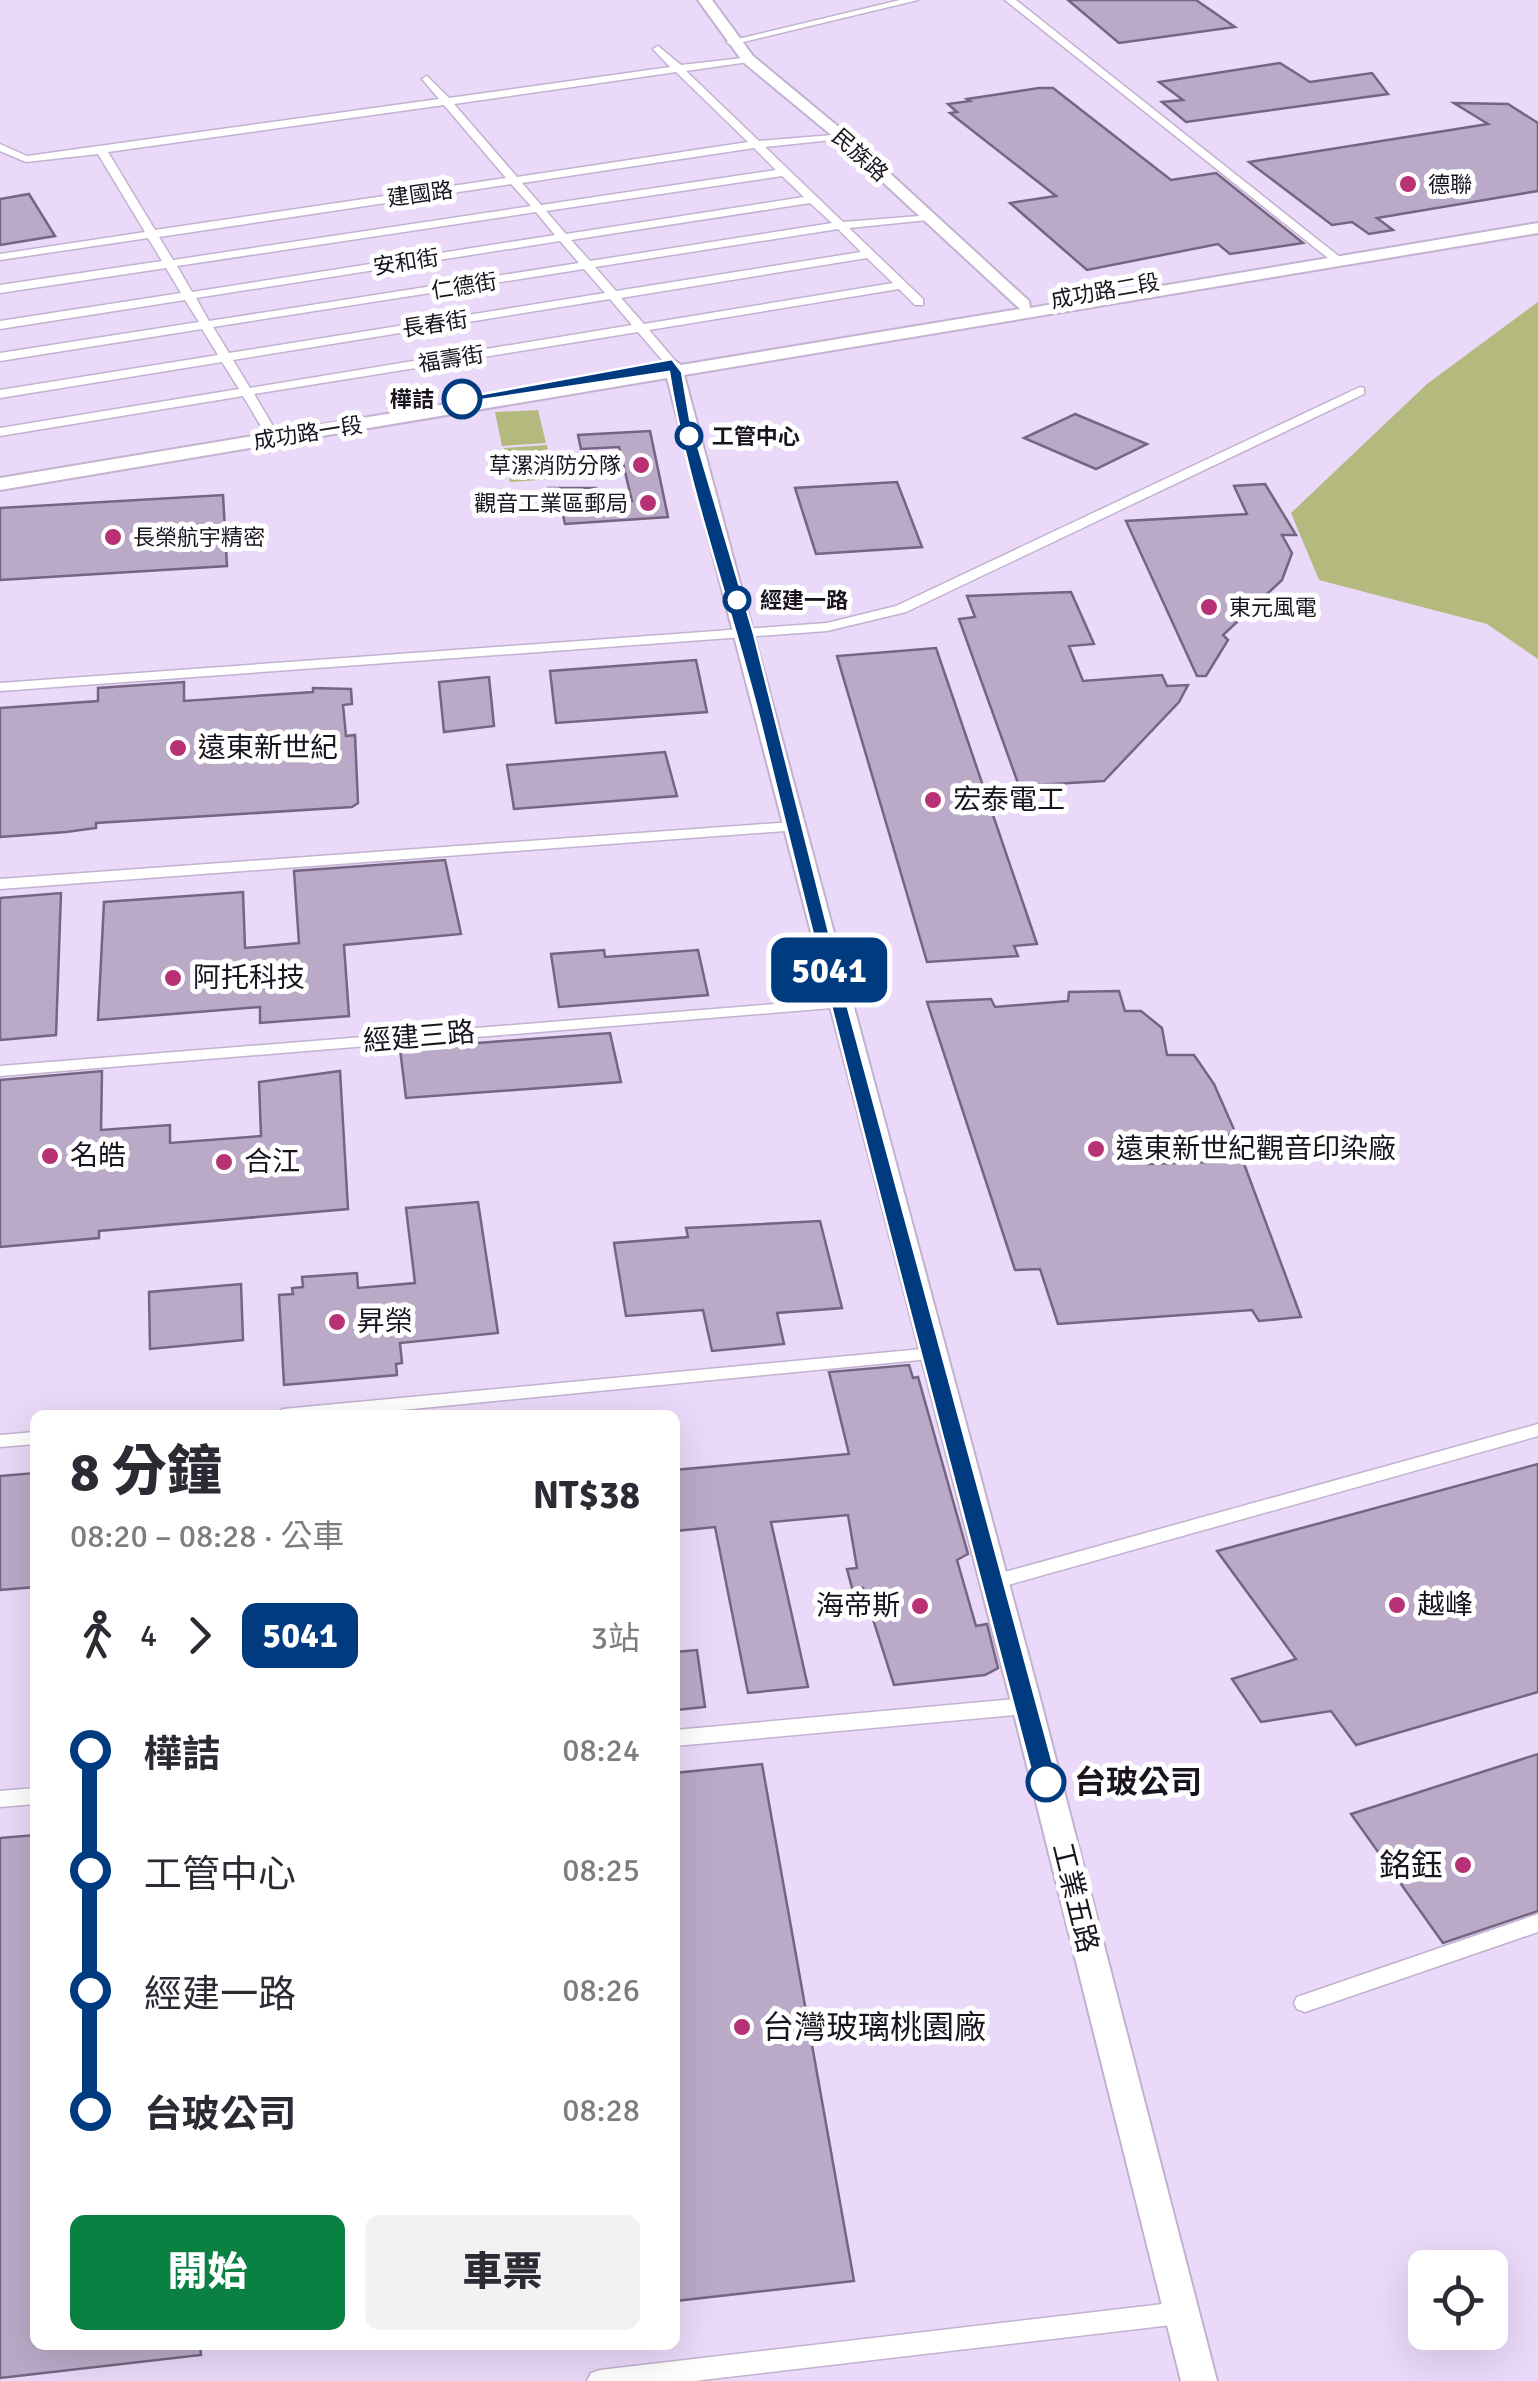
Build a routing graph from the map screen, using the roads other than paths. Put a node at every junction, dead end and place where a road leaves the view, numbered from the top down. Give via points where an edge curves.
1 (704, 0) edge
2 (913, 0) edge
3 (1010, 0) edge
4 (731, 42) junction
5 (658, 49) dead end
6 (748, 59) junction
7 (680, 70) junction
8 (428, 79) dead end
9 (447, 101) junction
10 (841, 136) junction
11 (758, 144) junction
12 (0, 148) edge
13 (101, 150) junction
14 (784, 172) junction
15 (515, 180) junction
16 (811, 199) junction
17 (538, 208) junction
18 (928, 217) junction
19 (1538, 218) edge
20 (837, 226) junction
21 (1538, 228) edge
22 (150, 235) junction
23 (563, 237) junction
24 (871, 254) junction
25 (1332, 257) junction
26 (0, 258) edge
27 (168, 264) junction
28 (588, 266) junction
29 (902, 284) junction
30 (0, 290) edge
31 (612, 296) junction
32 (189, 297) junction
33 (919, 302) dead end
34 (1023, 309) junction
35 (0, 326) edge
36 (205, 326) junction
37 (641, 328) junction
38 (226, 356) junction
39 (0, 358) edge
40 (674, 368) junction
41 (247, 392) junction
42 (1360, 392) dead end
43 (0, 394) edge
44 (0, 432) edge
45 (272, 435) junction
46 (0, 474) edge
47 (0, 484) edge
48 (746, 634) junction
49 (0, 686) edge
50 (793, 827) junction
51 (0, 884) edge
52 (838, 1004) junction
53 (0, 1071) edge
54 (933, 1354) junction
55 (336, 1410) edge
56 (1538, 1430) edge
57 (30, 1439) edge
58 (0, 1442) edge
59 (994, 1582) junction
60 (1027, 1706) junction
61 (680, 1738) edge
62 (30, 1796) edge
63 (0, 1799) edge
64 (1538, 1923) edge
65 (1306, 2004) dead end
66 (1180, 2313) junction
67 (600, 2381) edge
68 (1199, 2381) edge

1 - 4 street, 民族路
2 - 4 street
3 - 25 street
4 - 6 street, 民族路
5 - 7 street
6 - 7 street
6 - 10 street, 民族路
7 - 9 street
7 - 11 street
8 - 9 street
9 - 13 street
9 - 15 street
10 - 11 street, 建國路
10 - 18 street, 民族路
11 - 14 street
11 - 15 street, 建國路
12 - 13 street via 26,159
13 - 22 street
14 - 16 street
14 - 17 street
15 - 17 street
15 - 22 street, 建國路
16 - 20 street
16 - 23 street, 安和街
17 - 23 street
17 - 27 street
18 - 20 street, 仁德街
18 - 34 street, 民族路
19 - 25 street, 成功路二段
20 - 24 street
20 - 28 street, 仁德街
21 - 25 street, 成功路二段
22 - 26 street, 建國路
22 - 27 street
23 - 28 street
23 - 32 street, 安和街
24 - 29 street
24 - 31 street, 長春街
25 - 34 street, 成功路二段
27 - 30 street
27 - 32 street
28 - 31 street
28 - 36 street, 仁德街
29 - 33 street
29 - 37 street, 福壽街
31 - 37 street
31 - 38 street, 長春街
32 - 35 street, 安和街
32 - 36 street
34 - 40 street, 成功路二段
36 - 38 street
36 - 39 street, 仁德街
37 - 40 street
37 - 41 street, 福壽街
38 - 41 street
38 - 43 street, 長春街
40 - 45 street, 成功路一段
40 - 48 street, 工業五路
41 - 44 street, 福壽街
41 - 45 street
42 - 48 street via 901,609 827,627
45 - 46 street, 成功路一段
45 - 47 street, 成功路一段
48 - 49 street
48 - 50 street, 工業五路
50 - 51 street
50 - 52 street, 工業五路
52 - 53 street, 經建三路
52 - 54 street, 工業五路
54 - 55 street
54 - 59 street, 工業五路
56 - 59 street
57 - 58 street
59 - 60 street, 工業五路
60 - 61 street
60 - 66 street, 工業五路
62 - 63 street
64 - 65 street
66 - 67 street
66 - 68 street, 工業五路

